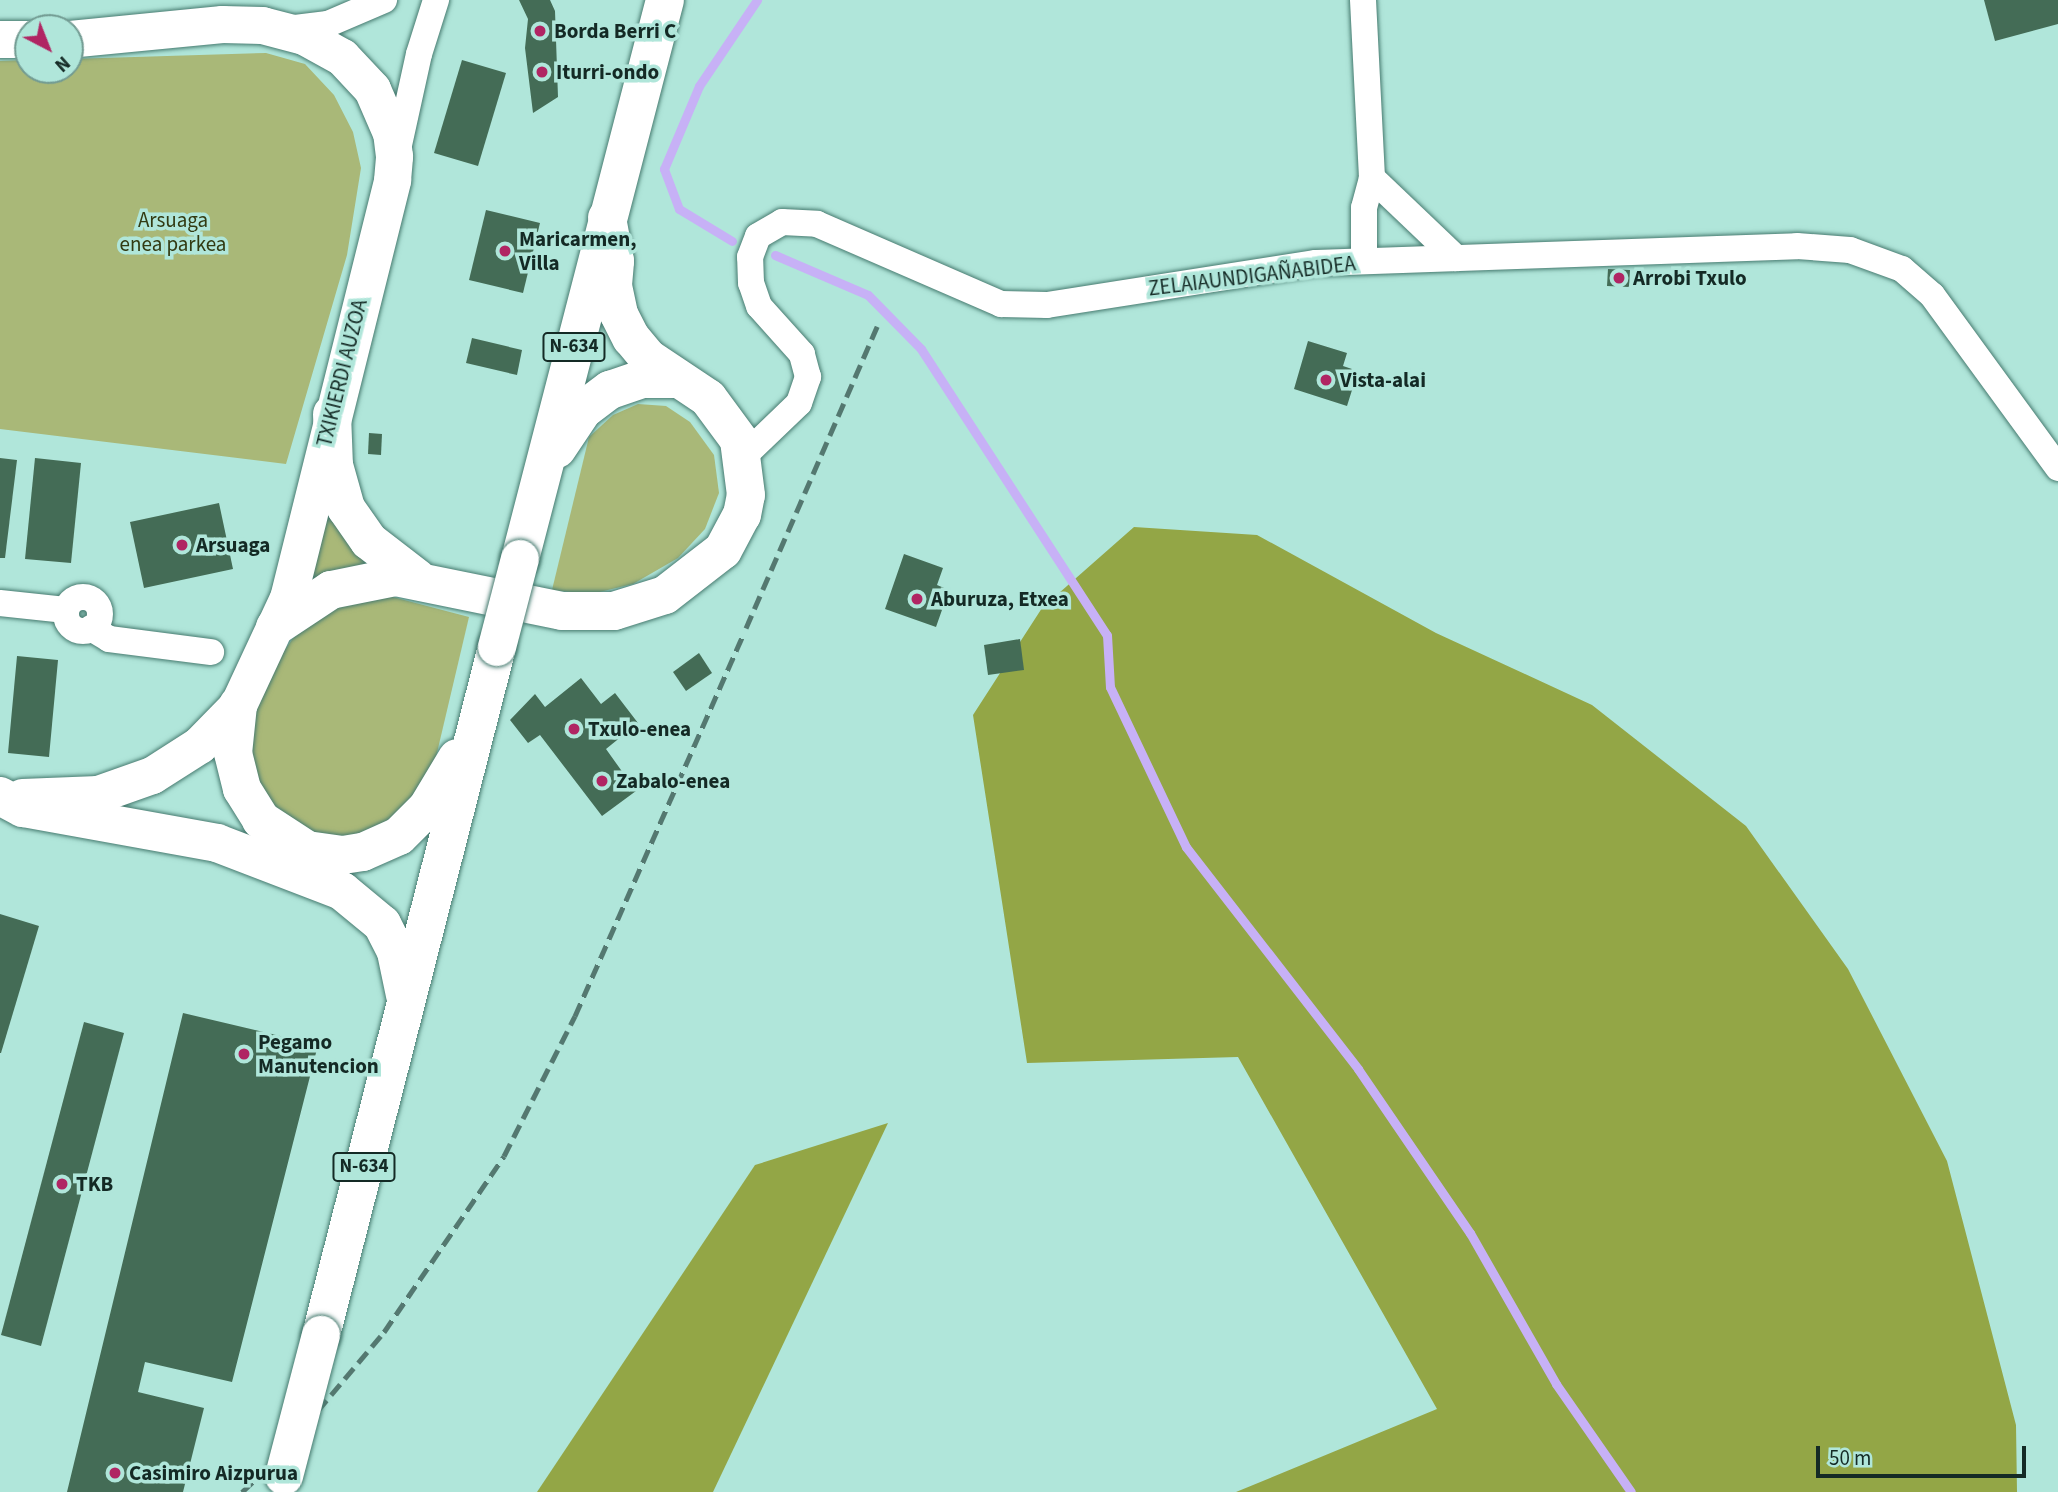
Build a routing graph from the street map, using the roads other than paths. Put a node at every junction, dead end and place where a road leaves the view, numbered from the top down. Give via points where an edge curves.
1 (384, 0) edge
2 (436, 0) edge
3 (666, 0) edge
4 (1363, 0) edge
5 (283, 30) junction
6 (84, 38) edge
7 (1372, 178) junction
8 (392, 180) junction
9 (607, 218) junction
10 (1456, 258) junction
11 (1364, 261) junction
12 (676, 379) junction
13 (332, 414) junction
14 (744, 456) junction
15 (2058, 468) edge
16 (541, 475) junction
17 (417, 578) junction
18 (0, 603) edge
19 (275, 627) junction
20 (211, 652) dead end
21 (238, 705) junction
22 (477, 727) junction
23 (0, 795) edge
24 (407, 1000) junction
25 (282, 1484) edge

1 - 5 street via 328,24
2 - 8 street via 419,54
3 - 9 highway, N-634
4 - 7 street
5 - 6 street, TXIKIERDI AUZOA via 222,24
5 - 8 street, TXIKIERDI AUZOA via 342,57 372,89 391,133
7 - 10 street
7 - 11 street via 1364,208
8 - 13 street, TXIKIERDI AUZOA
9 - 12 highway via 619,314 648,358
9 - 16 highway, N-634
10 - 11 street, ZELAIAUNDIGAÑABIDEA
10 - 15 street, ZELAIAUNDIGAÑABIDEA via 1797,246 1850,250 1902,269 1933,295
11 - 14 street, ZELAIAUNDIGAÑABIDEA via 1316,263 1047,305 1001,303 817,224 782,222 758,236 751,257 751,283 759,306 802,354 808,377 799,403
12 - 14 highway via 721,411
12 - 16 highway via 642,379 596,399 572,423
13 - 17 highway via 334,466 346,508 369,541
13 - 19 street, TXIKIERDI AUZOA via 288,598
14 - 17 highway via 742,514 723,550 688,581 640,605 614,611 562,611
16 - 22 highway, N-634, bridge
17 - 19 highway via 373,578 341,586
18 - 20 street via 66,610 75,629 92,628 109,639
19 - 21 street, TXIKIERDI AUZOA
21 - 22 highway via 233,753 250,806 282,838 324,854 363,852 399,836 427,807
21 - 23 street, TXIKIERDI AUZOA via 177,761 125,786 69,798
22 - 24 highway, N-634
23 - 24 highway via 23,808 217,843 342,891 370,911 386,931
24 - 25 highway, N-634, bridge

